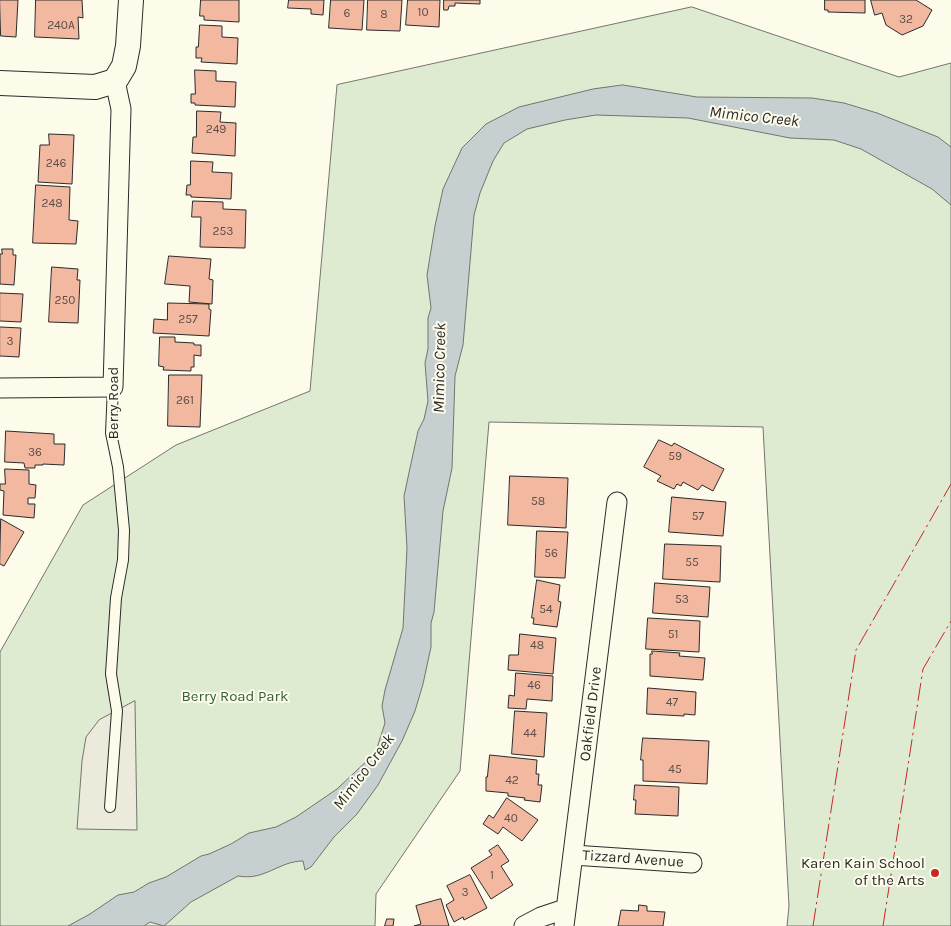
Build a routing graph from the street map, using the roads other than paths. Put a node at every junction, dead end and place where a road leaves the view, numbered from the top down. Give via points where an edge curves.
1 (131, 0) edge
2 (115, 81) junction
3 (0, 83) edge
4 (113, 387) junction
5 (0, 388) edge
6 (617, 502) dead end
7 (110, 807) dead end
8 (573, 855) junction
9 (692, 863) dead end
10 (564, 917) edge
11 (524, 926) edge

1 - 2 street via 128,46 124,66
2 - 3 street via 95,87
2 - 4 street, Berry Road via 121,109
4 - 5 street
4 - 7 lane, Berry Road via 111,433 124,530 111,674 116,711
6 - 8 street, Oakfield Drive
8 - 9 street, Tizzard Avenue
8 - 10 street, Oakfield Drive
10 - 11 street via 541,917

